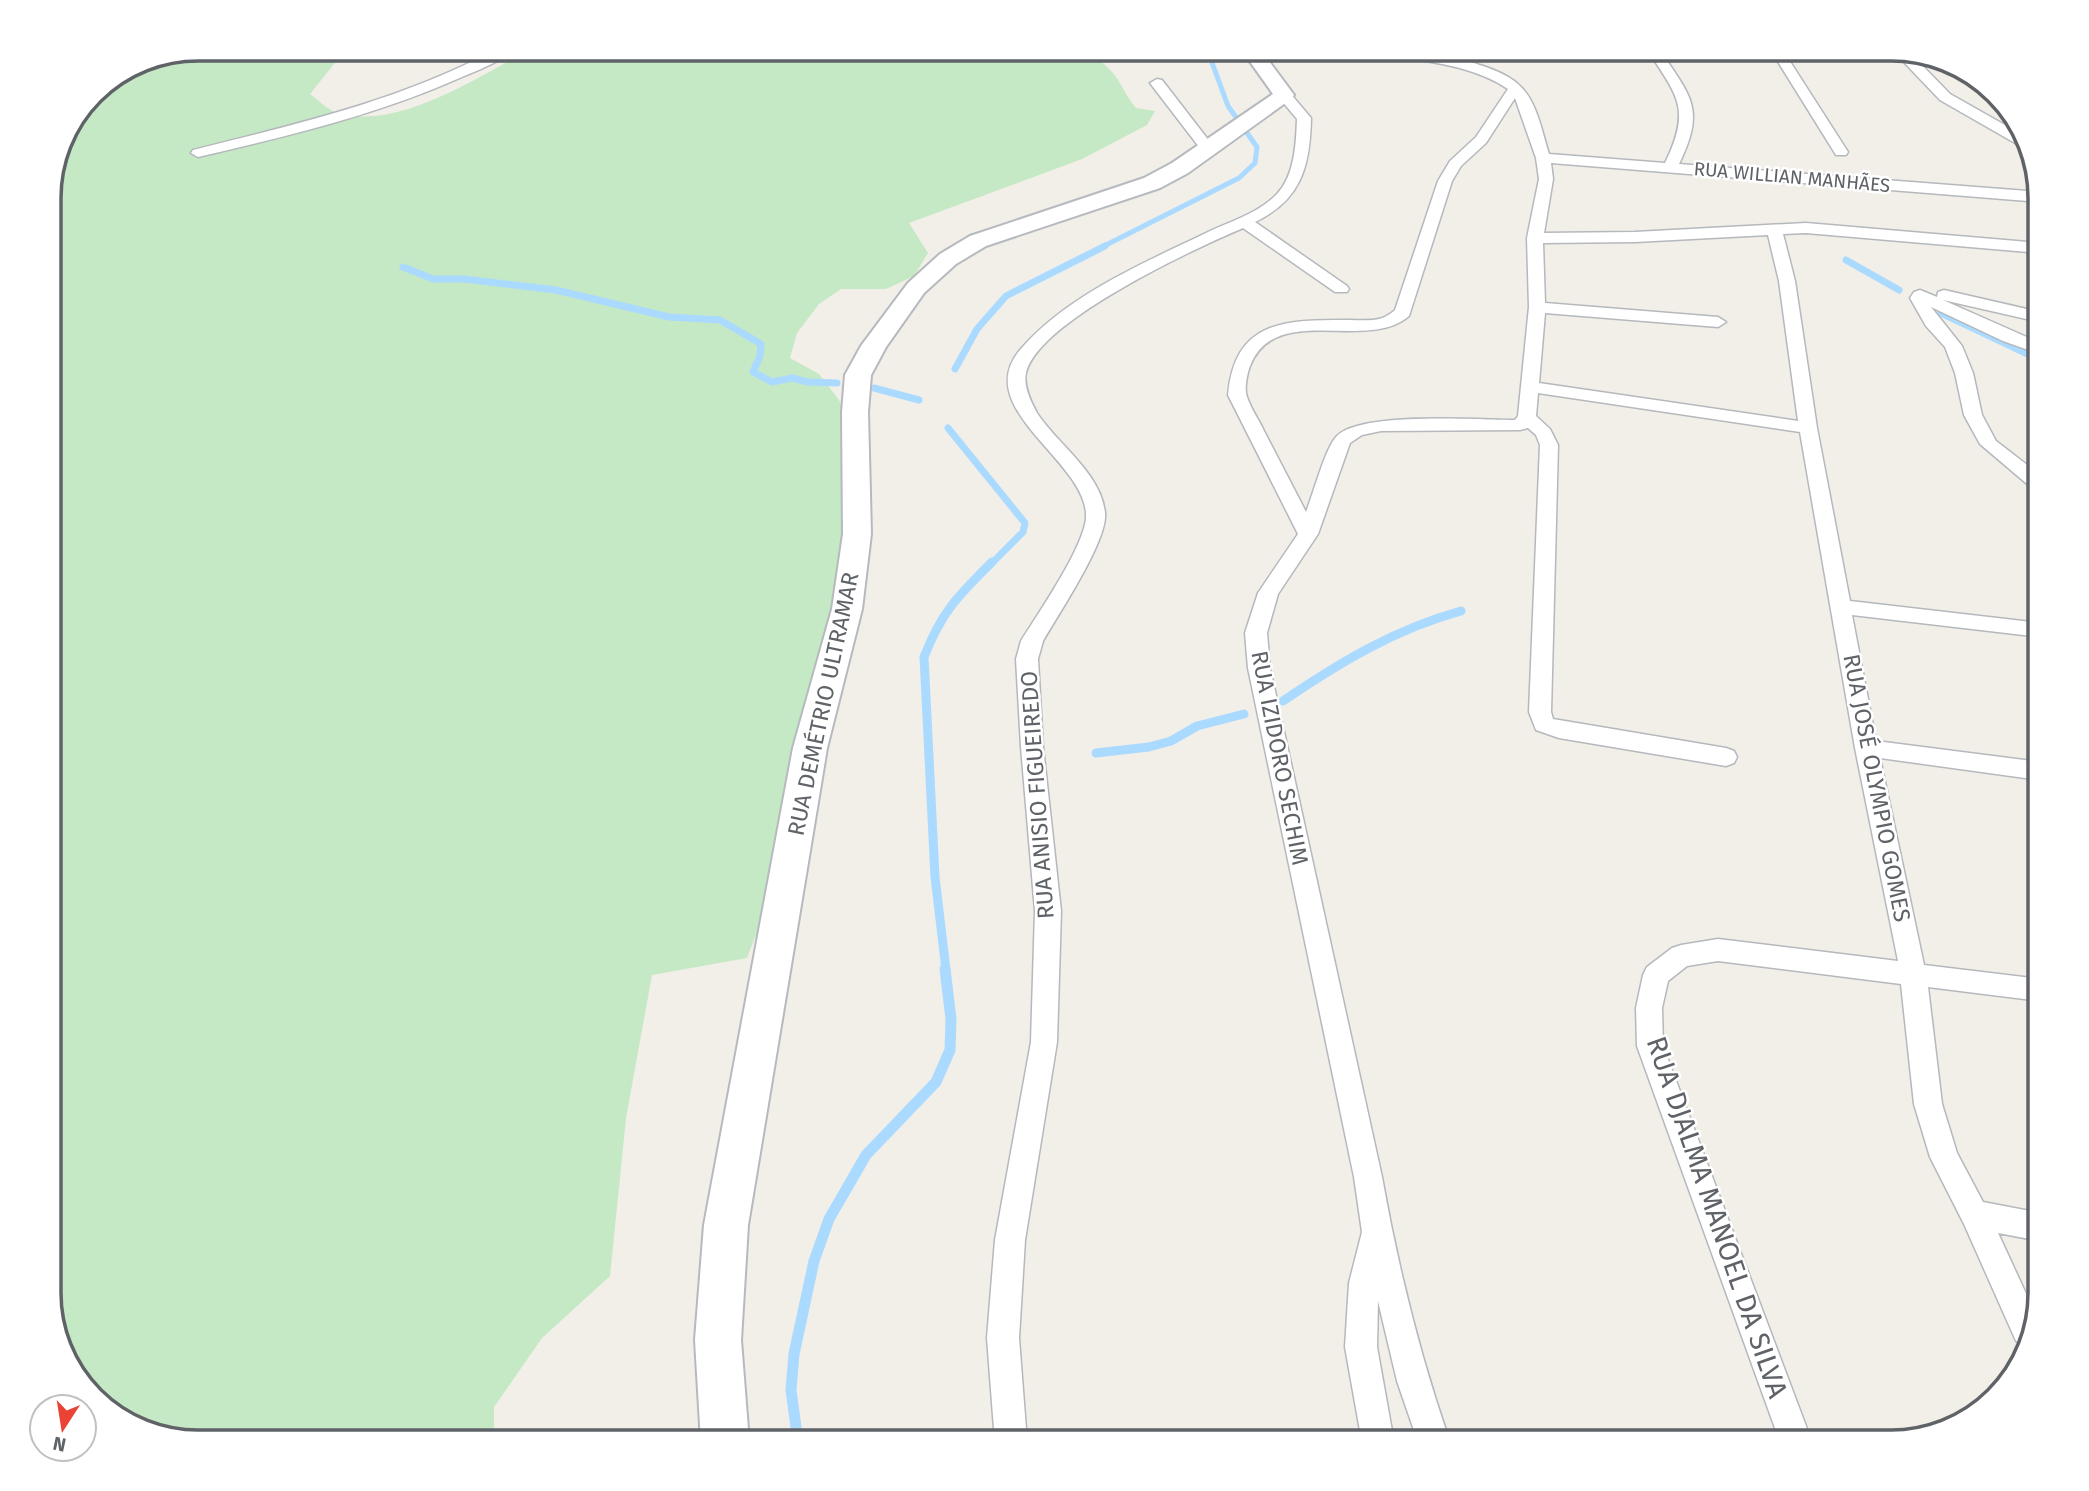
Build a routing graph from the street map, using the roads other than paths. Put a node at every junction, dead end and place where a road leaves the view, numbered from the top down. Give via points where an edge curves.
1 (1259, 61) edge
2 (1443, 61) edge
3 (1660, 61) edge
4 (1784, 61) edge
5 (483, 62) edge
6 (1912, 63) edge
7 (1157, 83) dead end
8 (1515, 88) junction
9 (1284, 95) junction
10 (1231, 134) junction
11 (2013, 136) edge
12 (1841, 152) dead end
13 (198, 153) dead end
14 (1543, 158) junction
15 (1671, 167) junction
16 (2028, 196) edge
17 (1243, 220) junction
18 (1774, 229) junction
19 (1535, 238) junction
20 (2028, 247) edge
21 (1341, 289) dead end
22 (1920, 295) junction
23 (1537, 307) junction
24 (2028, 314) edge
25 (1718, 322) dead end
26 (2028, 344) edge
27 (1530, 387) junction
28 (1527, 417) junction
29 (1501, 426) joint
30 (1808, 428) junction
31 (2028, 475) edge
32 (1308, 534) junction
33 (1843, 607) junction
34 (2028, 629) edge
35 (1866, 748) junction
36 (1726, 757) dead end
37 (2028, 769) edge
38 (1913, 973) junction
39 (2028, 988) edge
40 (1974, 1214) junction
41 (2028, 1225) edge
42 (1377, 1232) junction
43 (2024, 1324) edge
44 (724, 1430) edge
45 (1010, 1430) edge
46 (1376, 1430) edge
47 (1430, 1430) edge
48 (1792, 1430) edge

1 - 9 street
2 - 8 street via 1497,76
3 - 15 street via 1689,112 1687,130
4 - 12 street
5 - 13 street via 321,124
6 - 11 street via 1945,97
7 - 10 street
8 - 14 street via 1526,104
8 - 32 street via 1445,181 1403,312 1392,322 1375,325 1296,326 1270,333 1243,358 1237,395
9 - 10 street, RUA DEMÉTRIO ULTRAMAR
9 - 17 street, RUA ANISIO FIGUEIREDO via 1304,118 1297,169 1282,197
10 - 44 street, RUA DEMÉTRIO ULTRAMAR via 1152,183 978,241 948,259 916,288 858,375 857,534 847,609 810,748 726,1226 718,1340
14 - 15 street, RUA WILLIAN MANHÃES
14 - 19 street via 1546,179
15 - 16 street, RUA WILLIAN MANHÃES
17 - 21 street
17 - 45 street, RUA ANISIO FIGUEIREDO via 1046,330 1023,358 1017,379 1021,403 1079,473 1093,498 1096,516 1090,538 1032,641 1027,659 1048,911 1044,1042 1010,1240 1003,1338
18 - 19 street
18 - 20 street via 1837,229
18 - 30 street, RUA JOSÉ OLYMPIO GOMES via 1787,281
19 - 23 street
22 - 24 street via 1938,294
22 - 26 street
22 - 31 street via 1932,322 1953,346 1973,415 1989,444
23 - 25 street
23 - 27 street
27 - 28 street
27 - 30 street
28 - 29 street via 1520,425
28 - 36 street via 1549,445 1540,712 1545,724
29 - 32 street, RUA IZIDORO SECHIM via 1381,426 1350,433 1342,441
30 - 33 street, RUA JOSÉ OLYMPIO GOMES
32 - 42 street, RUA IZIDORO SECHIM via 1268,593 1256,633 1259,668
33 - 34 street
33 - 35 street, RUA JOSÉ OLYMPIO GOMES
35 - 37 street
35 - 38 street, RUA JOSÉ OLYMPIO GOMES
38 - 39 street, RUA DJALMA MANOEL DA SILVA
38 - 40 street, RUA JOSÉ OLYMPIO GOMES via 1928,1104 1944,1157
38 - 48 street, RUA DJALMA MANOEL DA SILVA via 1718,950 1681,956 1656,975 1648,1008 1650,1046
40 - 41 street
40 - 43 street, RUA JOSÉ OLYMPIO GOMES
42 - 46 street, RUA IZIDORO SECHIM via 1364,1283 1361,1347
42 - 47 street via 1413,1381

